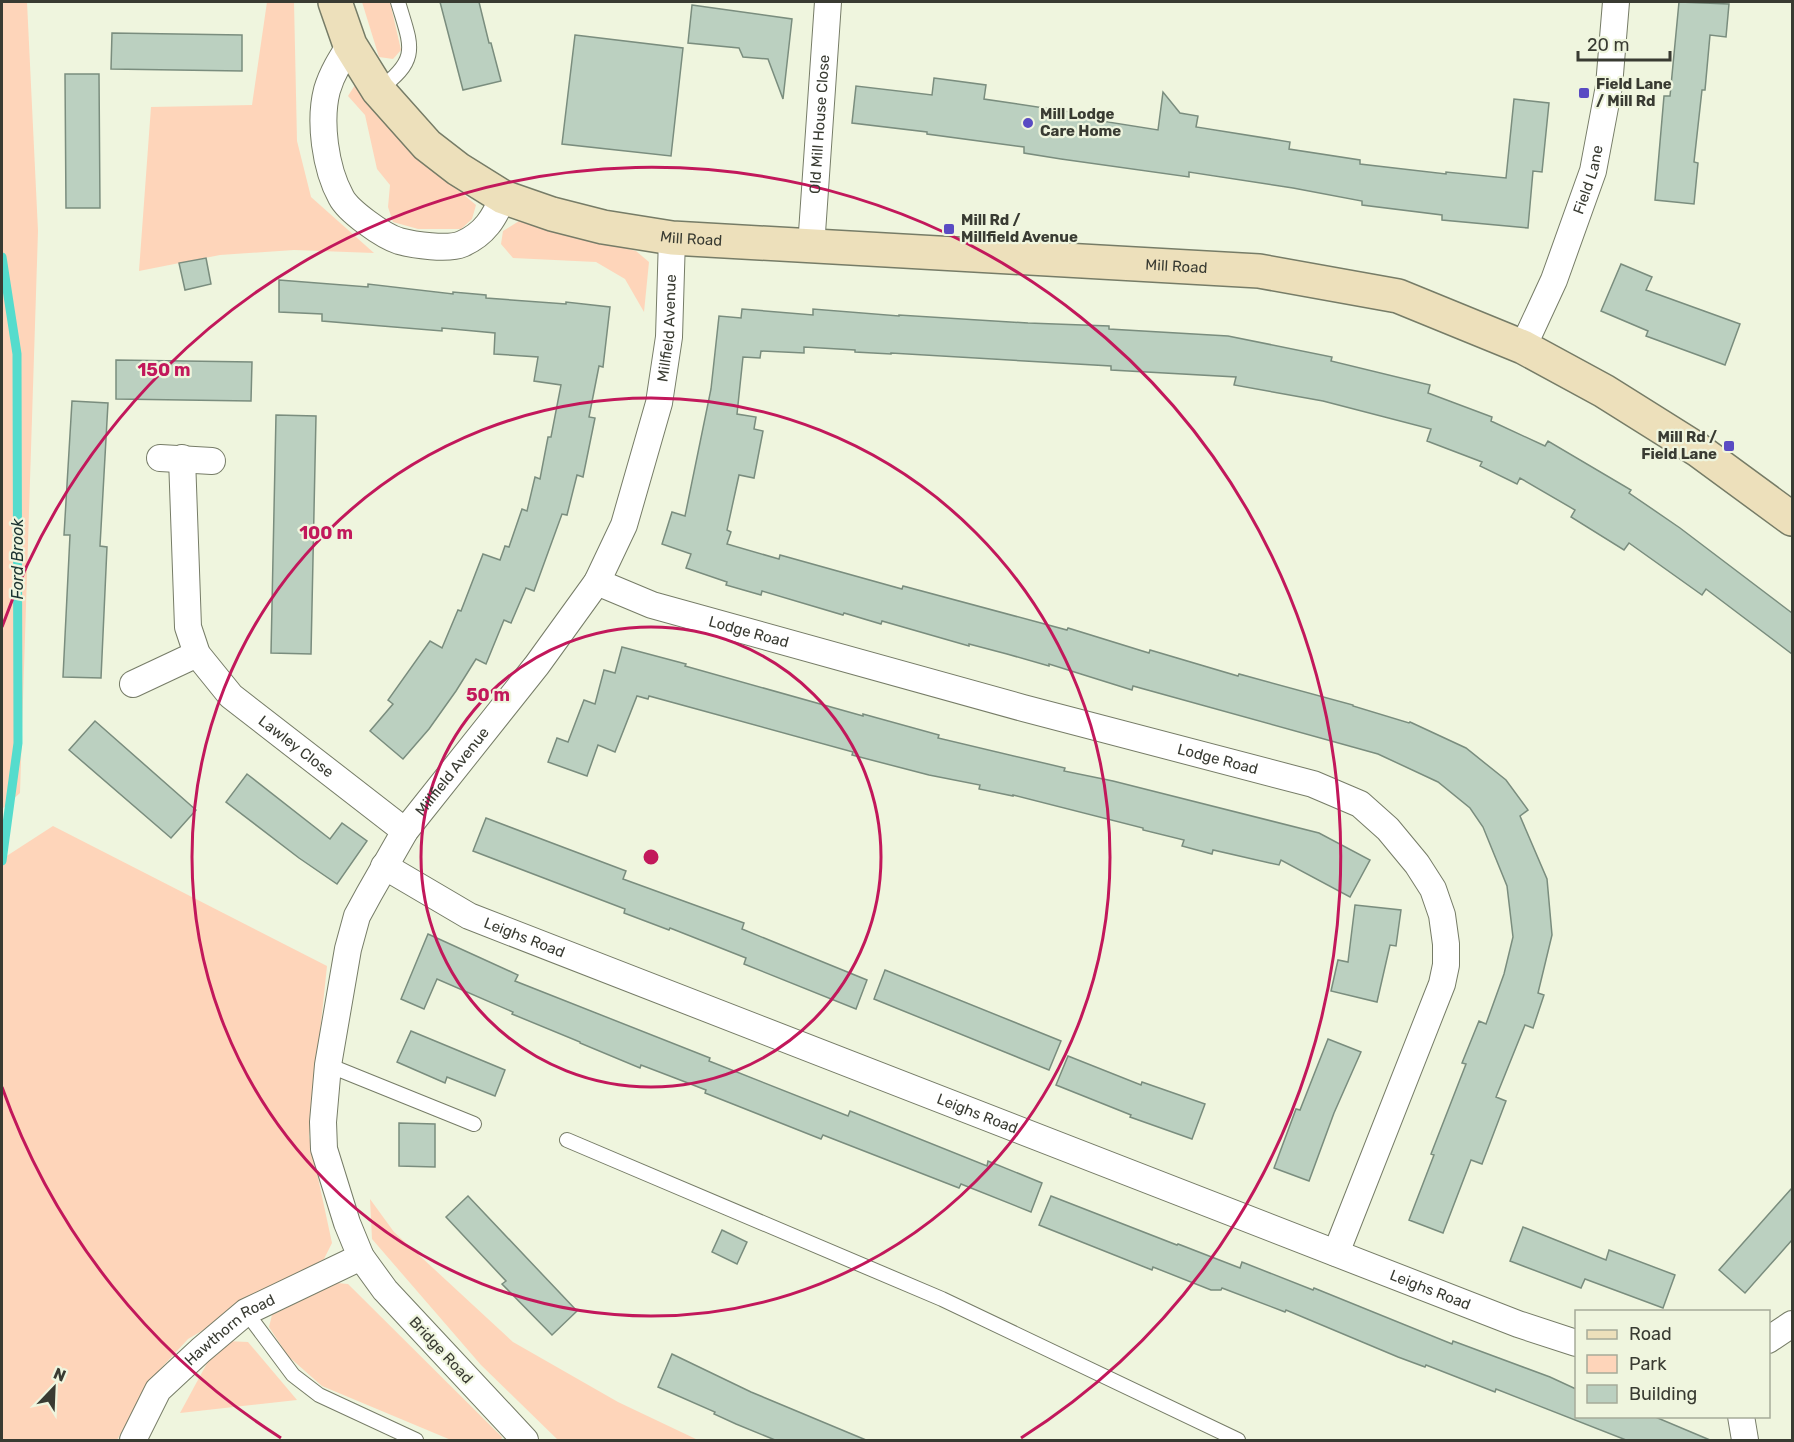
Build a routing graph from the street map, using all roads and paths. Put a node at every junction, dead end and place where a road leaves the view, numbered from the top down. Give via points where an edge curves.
1 (335, 2) edge
2 (398, 2) edge
3 (828, 2) edge
4 (1616, 2) edge
5 (350, 45) junction
6 (378, 90) junction
7 (503, 197) junction
8 (672, 238) junction
9 (811, 247) junction
10 (1523, 347) junction
11 (212, 461) dead end
12 (1792, 519) edge
13 (597, 582) junction
14 (197, 654) junction
15 (133, 684) dead end
16 (405, 831) junction
17 (384, 866) junction
18 (328, 1065) junction
19 (474, 1124) dead end
20 (567, 1140) dead end
21 (1336, 1253) junction
22 (361, 1257) junction
23 (246, 1312) junction
24 (1792, 1324) edge
25 (1770, 1339) edge
26 (1575, 1343) edge
27 (1741, 1418) edge
28 (133, 1440) edge
29 (416, 1440) edge
30 (525, 1440) edge
31 (1238, 1440) edge
32 (1745, 1440) edge

1 - 5 street, Mill Road
2 - 6 lane via 411,46 396,77
3 - 9 street, Old Mill House Close
4 - 10 street, Field Lane via 1609,86 1593,171 1554,280
5 - 6 street, Mill Road
5 - 7 street via 335,68 327,91 325,115 324,150 341,198 365,221 397,240 435,246 460,245 482,232 493,220
6 - 7 street, Mill Road via 427,145
7 - 8 street, Mill Road via 603,227
8 - 9 street, Mill Road
8 - 13 street, Millfield Avenue via 669,337 659,403 624,525
9 - 10 street, Mill Road via 1259,271 1398,296
10 - 12 street, Mill Road via 1614,397 1698,450
11 - 14 street, Lawley Close via 171,458 188,627
13 - 16 street, Millfield Avenue via 537,665
13 - 21 street, Lodge Road via 652,605 1313,784 1360,804 1388,829 1433,888 1442,915 1446,965 1442,984
14 - 15 street
14 - 16 street, Lawley Close via 231,696
16 - 17 street, Millfield Avenue
17 - 18 street, Millfield Avenue via 357,916
17 - 21 street, Leighs Road via 469,916
18 - 19 lane
18 - 22 street, Millfield Avenue via 324,1149
20 - 31 lane via 942,1299
21 - 26 street, Leighs Road
22 - 23 street, Hawthorn Road
22 - 30 street, Bridge Road via 386,1290
23 - 28 street, Hawthorn Road via 158,1390
23 - 29 lane via 293,1375 320,1395
24 - 25 street
27 - 32 street

